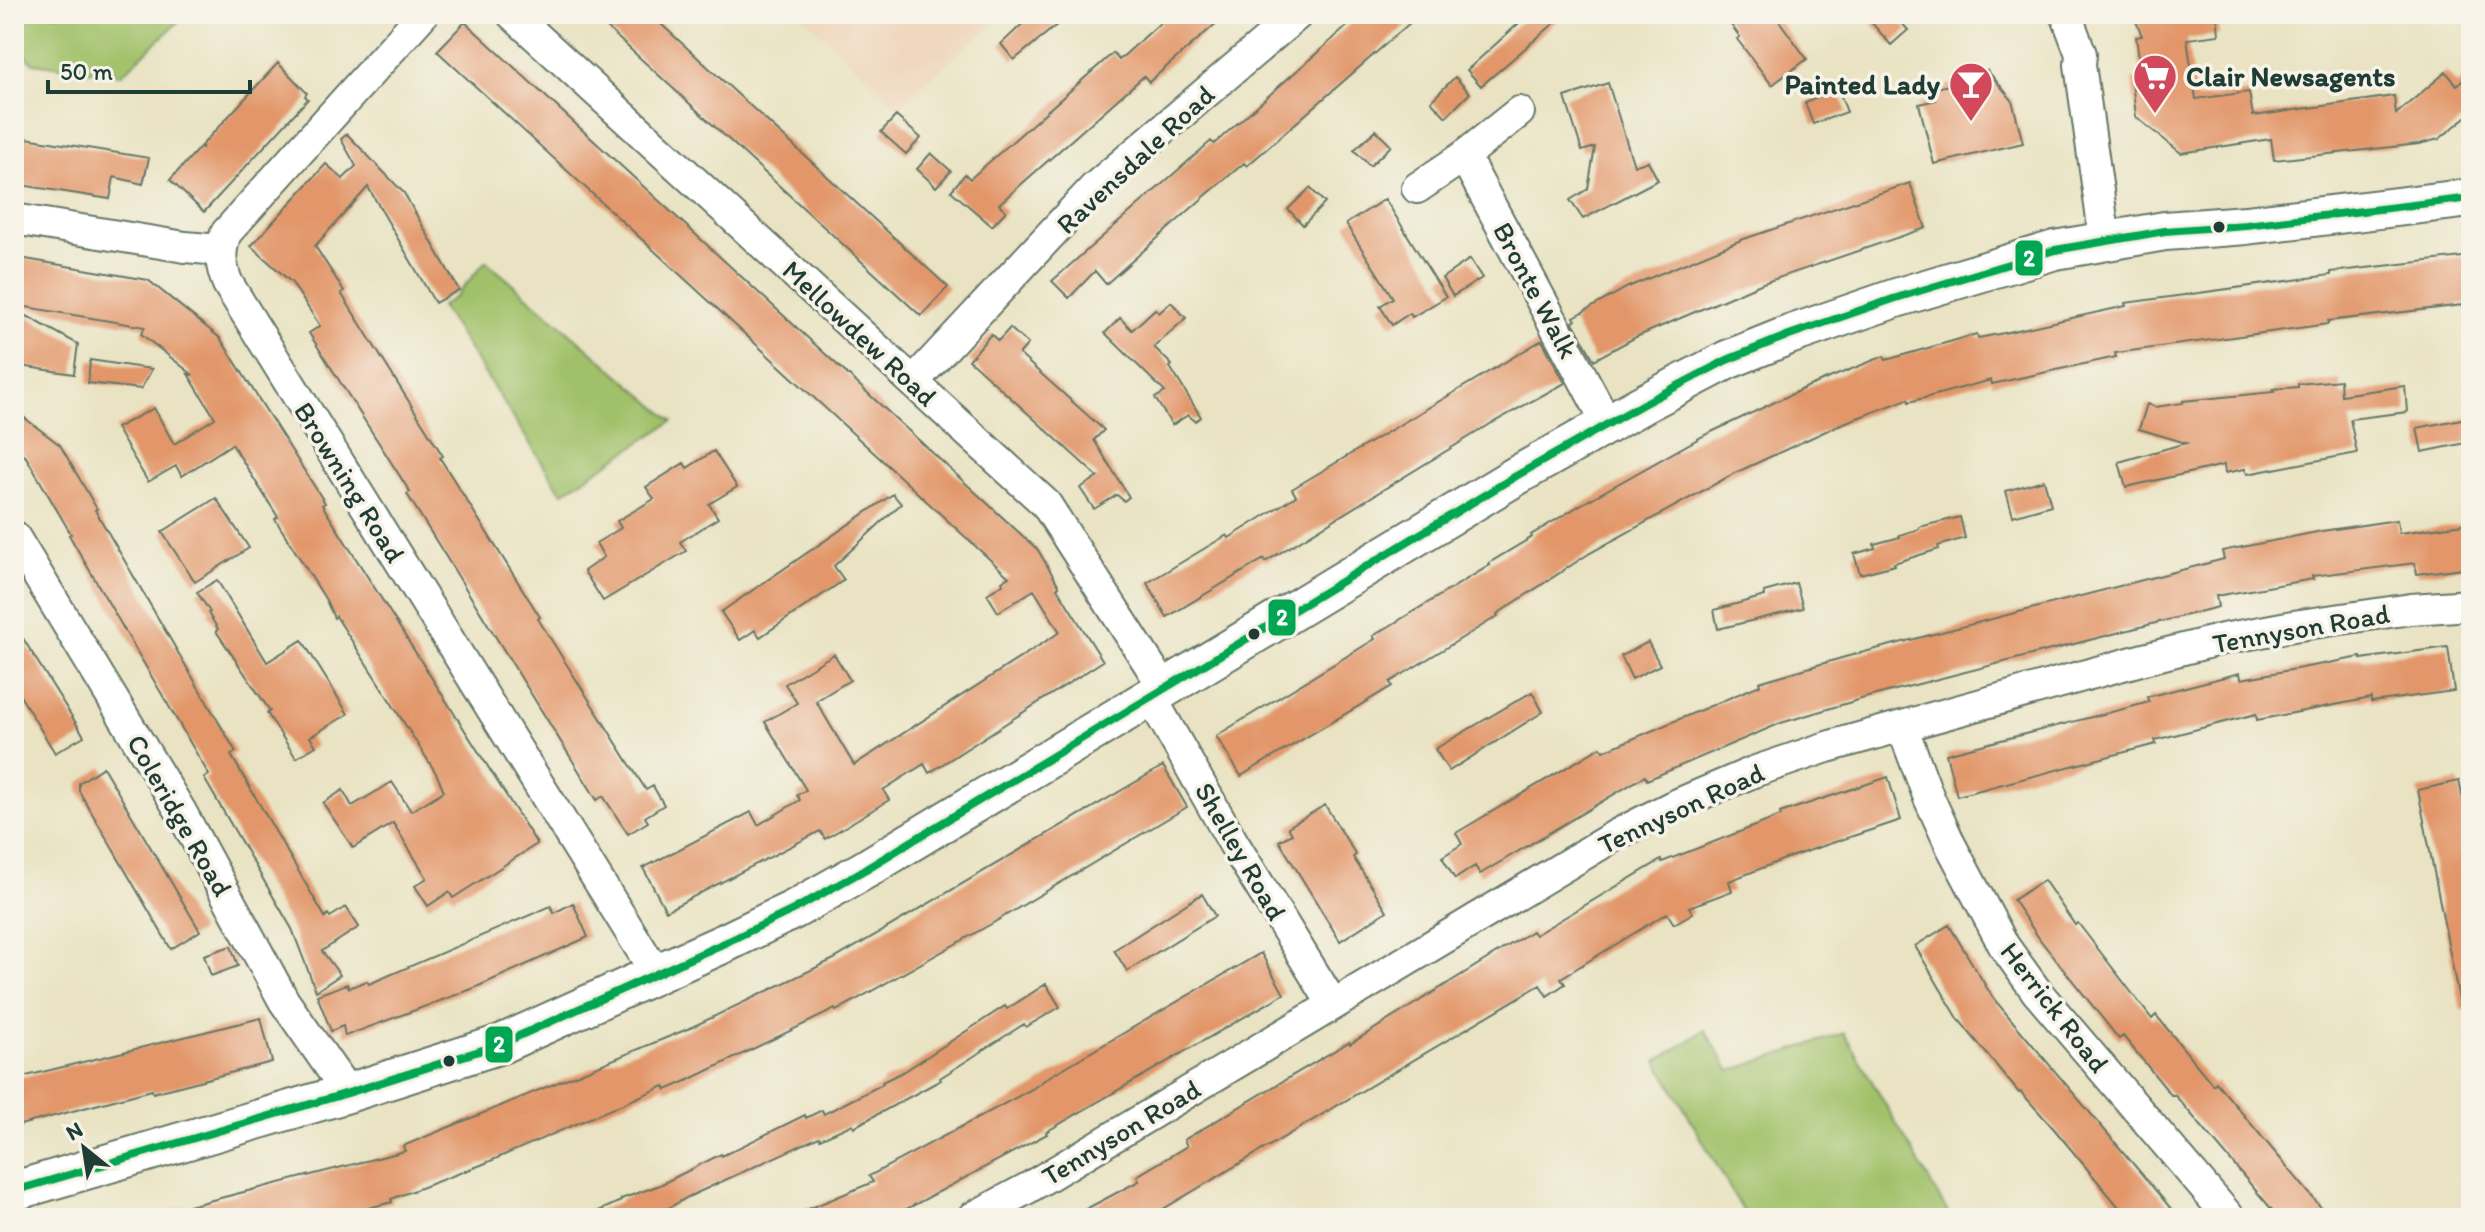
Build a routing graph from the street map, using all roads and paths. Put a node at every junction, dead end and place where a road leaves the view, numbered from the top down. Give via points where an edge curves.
1 (423, 14) edge
2 (512, 14) edge
3 (1298, 14) edge
4 (2066, 14) edge
5 (1519, 112) dead end
6 (1464, 156) junction
7 (1417, 188) dead end
8 (2471, 198) edge
9 (14, 219) edge
10 (2105, 240) junction
11 (220, 250) junction
12 (913, 382) junction
13 (1607, 423) junction
14 (14, 536) edge
15 (2471, 606) edge
16 (1158, 693) junction
17 (1902, 726) junction
18 (657, 975) junction
19 (1332, 1003) junction
20 (348, 1093) junction
21 (14, 1191) edge
22 (972, 1218) edge
23 (2230, 1218) edge

1 - 11 street via 242,214
2 - 12 street, Mellowdew Road
3 - 12 street, Ravensdale Road via 1094,188
4 - 10 street via 2081,54
5 - 6 street
6 - 7 street
6 - 13 street, Bronte Walk
8 - 10 street
9 - 11 street
10 - 13 street via 1975,272 1789,335 1727,360
11 - 18 street, Browning Road via 228,284
12 - 16 street, Mellowdew Road via 1046,504
13 - 16 street
14 - 20 street, Coleridge Road via 180,810 284,1001
15 - 17 street, Tennyson Road via 2348,617 2223,639
16 - 18 street via 795,909
16 - 19 street, Shelley Road via 1234,844
17 - 19 street, Tennyson Road via 1753,772 1671,807
17 - 23 street, Herrick Road via 1945,834 2004,946 2037,992
18 - 20 street via 501,1044
19 - 22 street, Tennyson Road
20 - 21 street

